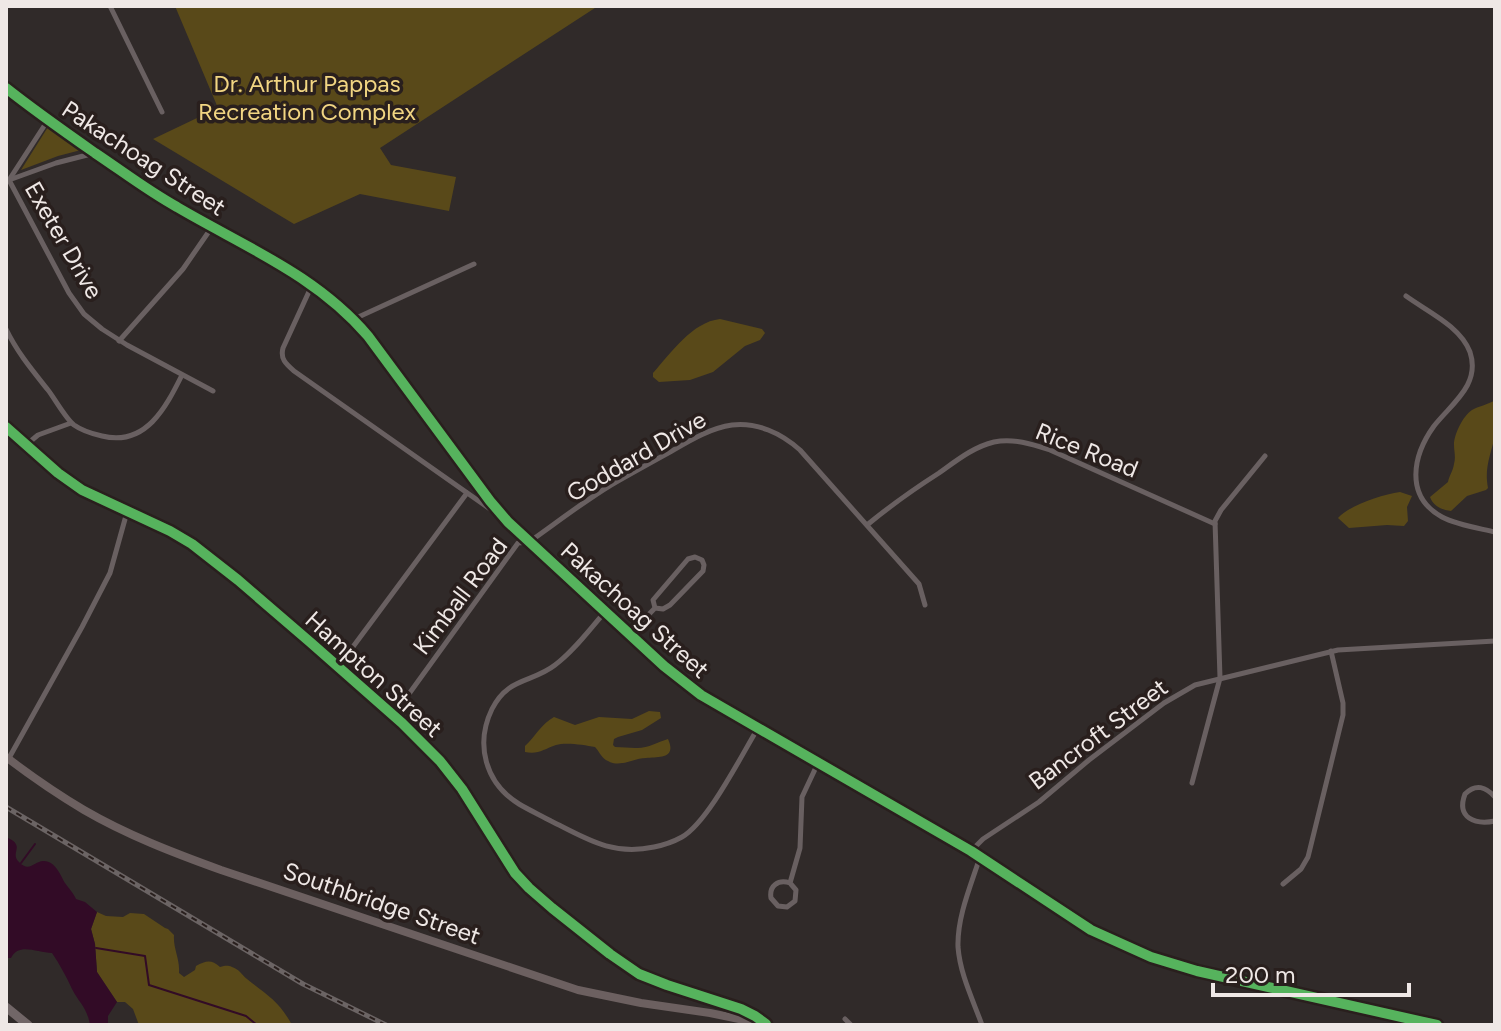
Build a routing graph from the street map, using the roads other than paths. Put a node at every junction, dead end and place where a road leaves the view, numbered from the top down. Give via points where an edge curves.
1 (110, 6) edge
2 (6, 88) edge
3 (162, 112) dead end
4 (48, 120) junction
5 (96, 153) junction
6 (8, 181) edge
7 (212, 227) junction
8 (474, 264) dead end
9 (313, 285) junction
10 (1406, 296) dead end
11 (354, 319) junction
12 (6, 329) edge
13 (119, 341) junction
14 (182, 375) junction
15 (213, 391) dead end
16 (71, 423) junction
17 (6, 427) edge
18 (26, 445) junction
19 (1265, 456) dead end
20 (467, 493) junction
21 (127, 512) junction
22 (508, 522) junction
23 (1215, 524) junction
24 (867, 525) junction
25 (1495, 531) edge
26 (529, 542) junction
27 (925, 605) dead end
28 (655, 608) junction
29 (606, 612) junction
30 (630, 634) junction
31 (1495, 641) edge
32 (1331, 651) junction
33 (338, 667) junction
34 (1220, 678) junction
35 (393, 716) junction
36 (758, 728) junction
37 (7, 758) edge
38 (818, 763) junction
39 (1192, 783) dead end
40 (1495, 797) edge
41 (1495, 821) edge
42 (971, 851) junction
43 (980, 856) junction
44 (790, 883) junction
45 (1283, 884) dead end
46 (6, 1007) edge
47 (845, 1019) dead end
48 (28, 1025) edge
49 (767, 1025) edge
50 (851, 1025) edge
51 (982, 1025) edge
52 (1437, 1025) edge

1 - 3 street
2 - 4 street, Pakachoag Street
4 - 5 street, Pakachoag Street
4 - 6 street
5 - 6 street
5 - 7 street, Pakachoag Street
6 - 13 street, Exeter Drive via 78,306
7 - 9 street, Pakachoag Street
7 - 13 street via 183,269
8 - 11 street
9 - 11 street, Pakachoag Street
9 - 20 street via 282,351 283,360
10 - 25 street via 1459,334 1472,366 1464,393 1424,444 1415,472 1417,489 1442,517
11 - 22 street, Pakachoag Street
12 - 16 street
13 - 14 street, Exeter Drive
14 - 15 street, Exeter Drive
14 - 16 street via 161,414 136,433 107,438
16 - 18 street
17 - 18 street, Hampton Street
18 - 21 street, Hampton Street via 82,490
19 - 23 street
20 - 22 street
20 - 33 street
21 - 33 street, Hampton Street via 192,544
21 - 37 street via 110,573
22 - 26 street, Pakachoag Street
23 - 24 street, Rice Road via 1050,450 1007,441 965,455
23 - 34 street
24 - 26 street, Goddard Drive via 794,444 768,430 738,425 701,436 622,479
24 - 27 street, Goddard Drive via 919,584
26 - 29 street, Pakachoag Street
26 - 35 street, Kimball Road via 518,543
28 - 28 street via 653,600 688,559 702,560 703,571 692,583 666,608
28 - 30 street
29 - 30 street, Pakachoag Street
29 - 36 street via 557,664 514,684 493,707 484,733 484,756 490,775 508,795 606,847 627,851 661,846 676,841 705,815
30 - 36 street, Pakachoag Street via 695,691
31 - 32 street, Bancroft Street
32 - 34 street, Bancroft Street
32 - 45 street via 1343,715 1308,857
33 - 35 street, Hampton Street
34 - 39 street
34 - 42 street, Bancroft Street via 1164,703
35 - 49 street, Hampton Street via 448,769 515,873 536,895 631,970 741,1009
36 - 38 street, Pakachoag Street
37 - 49 main road, Southbridge Street via 127,833 221,870 578,990
38 - 42 street, Pakachoag Street
38 - 44 street via 802,797 799,856
40 - 41 street via 1475,787 1463,801 1473,821
42 - 43 street, Pakachoag Street
43 - 51 street via 958,942
43 - 52 street, Pakachoag Street via 1080,924 1161,961
44 - 44 street via 796,899 787,907 778,906 771,898 772,888
46 - 48 highway
47 - 50 street

